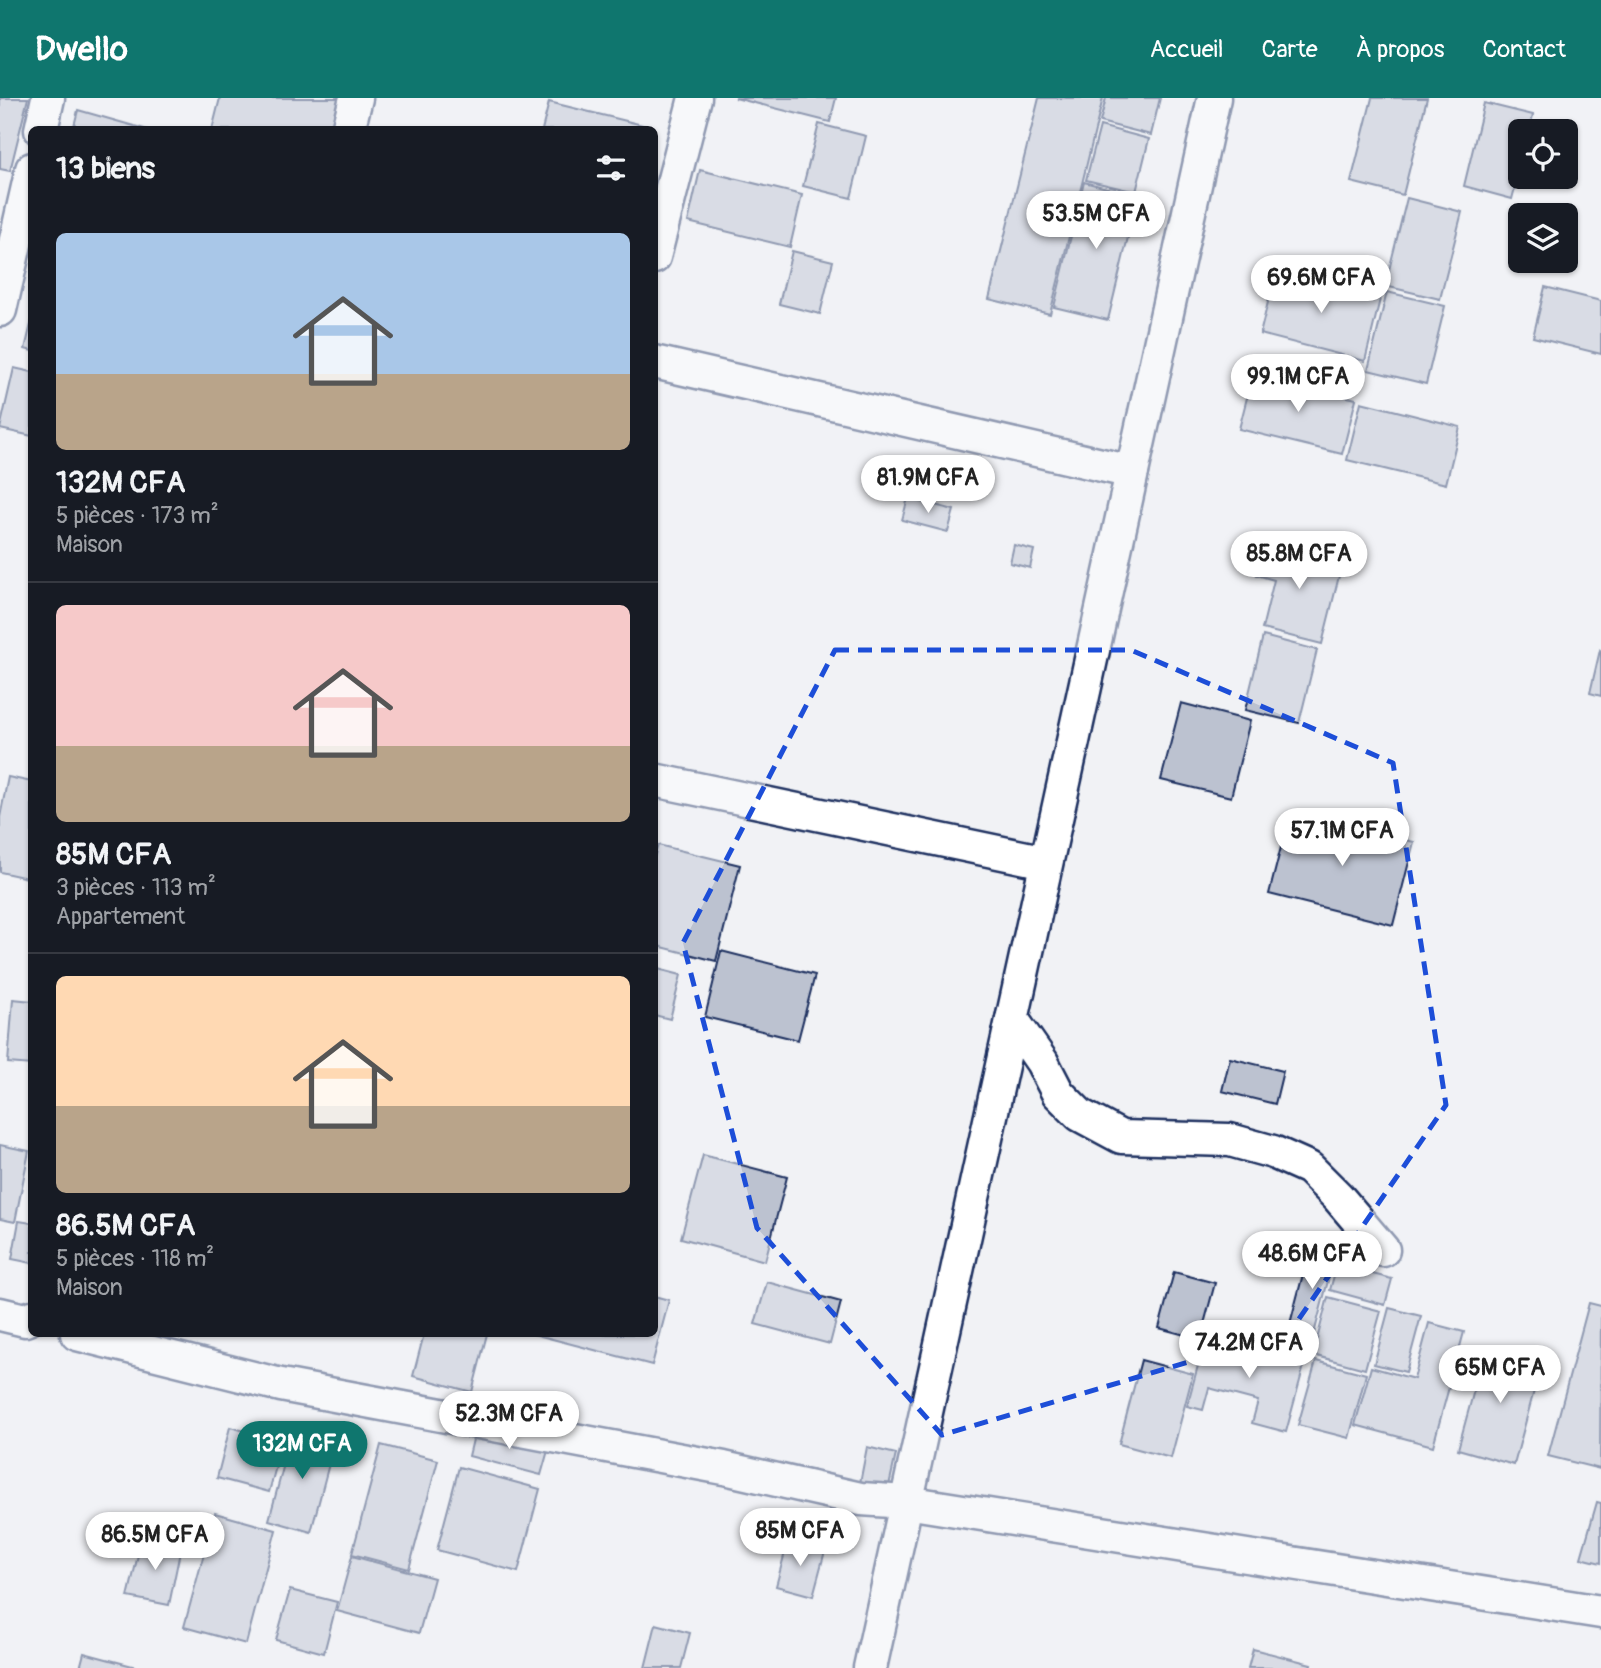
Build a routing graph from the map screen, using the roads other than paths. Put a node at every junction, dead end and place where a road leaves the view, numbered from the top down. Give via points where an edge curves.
1 (48, 98) edge
2 (356, 98) edge
3 (695, 98) edge
4 (1214, 98) edge
5 (42, 126) edge
6 (349, 126) edge
7 (28, 182) edge
8 (17, 216) edge
9 (658, 241) edge
10 (0, 310) edge
11 (658, 363) edge
12 (1132, 472) junction
13 (658, 781) edge
14 (1046, 862) junction
15 (1012, 1019) junction
16 (1383, 1250) dead end
17 (90, 1337) edge
18 (906, 1502) junction
19 (1601, 1612) edge
20 (870, 1668) edge

1 - 5 street
2 - 6 street
3 - 9 street
4 - 12 street
7 - 8 street
8 - 10 street
11 - 12 street
12 - 14 street
13 - 14 street
14 - 15 street
15 - 16 street via 1058,1093 1080,1115 1121,1137 1230,1140 1309,1168
15 - 18 street
17 - 18 street via 281,1385 724,1468 861,1499
18 - 19 street
18 - 20 street

